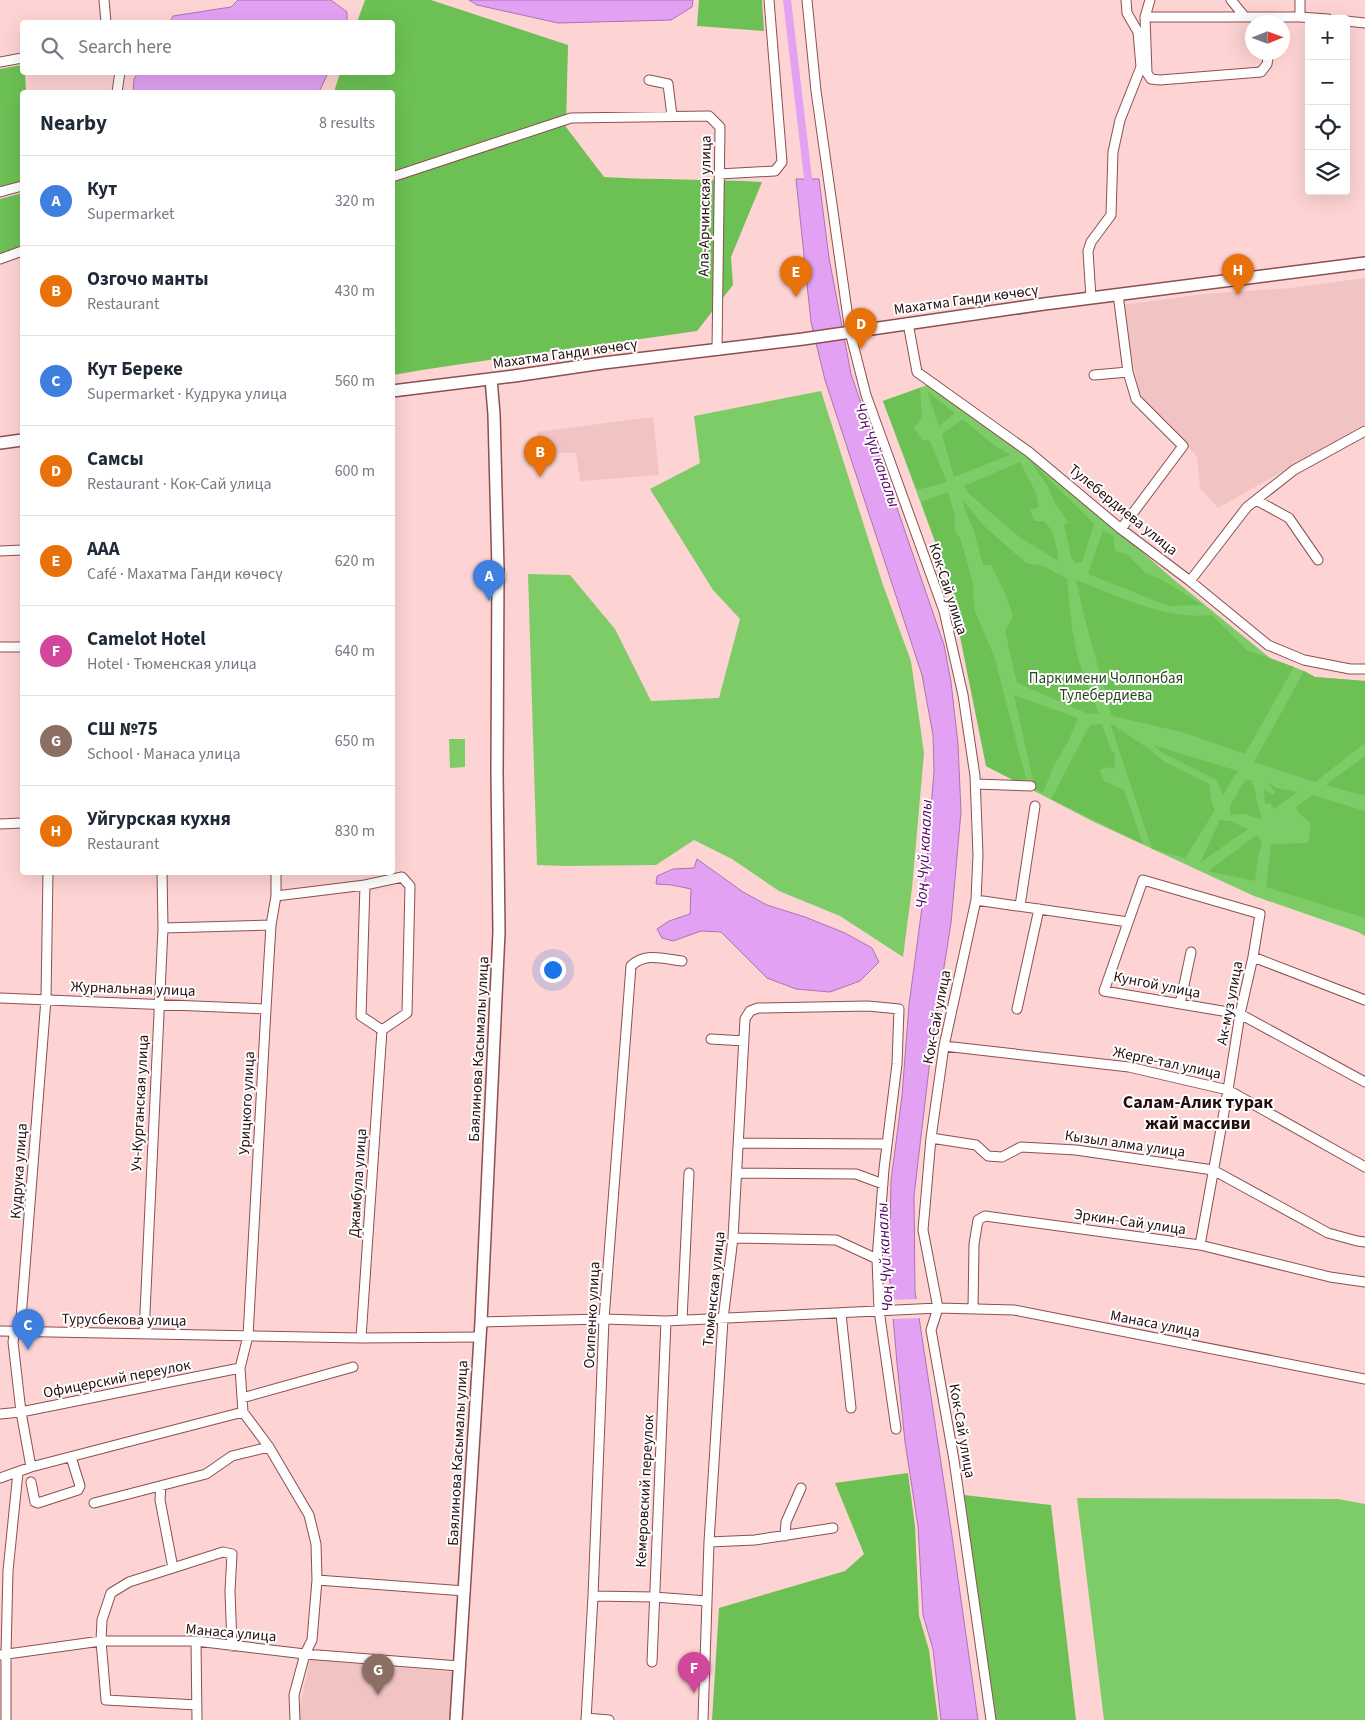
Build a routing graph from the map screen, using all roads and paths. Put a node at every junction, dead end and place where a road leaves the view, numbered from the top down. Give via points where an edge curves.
1 (104, 0) edge
2 (769, 0) edge
3 (806, 0) edge
4 (1126, 0) edge
5 (1150, 0) edge
6 (1230, 0) edge
7 (1300, 0) edge
8 (1145, 17) junction
9 (1245, 17) joint
10 (1300, 17) junction
11 (1305, 17) edge
12 (1290, 18) edge
13 (106, 20) edge
14 (1350, 21) edge
15 (1365, 23) edge
16 (20, 58) edge
17 (1268, 60) edge
18 (0, 62) edge
19 (120, 75) edge
20 (649, 80) dead end
21 (117, 90) edge
22 (672, 116) junction
23 (719, 174) junction
24 (395, 176) edge
25 (20, 187) edge
26 (0, 192) edge
27 (20, 252) edge
28 (20, 258) edge
29 (0, 259) edge
30 (1365, 263) edge
31 (0, 265) edge
32 (1118, 294) junction
33 (1091, 298) junction
34 (908, 323) junction
35 (850, 332) junction
36 (717, 350) junction
37 (1128, 372) junction
38 (1094, 375) dead end
39 (491, 379) junction
40 (395, 391) edge
41 (1365, 431) edge
42 (20, 440) edge
43 (0, 444) edge
44 (1256, 500) junction
45 (1122, 529) junction
46 (20, 550) edge
47 (0, 551) edge
48 (1318, 560) dead end
49 (1190, 581) junction
50 (0, 647) edge
51 (20, 647) edge
52 (1365, 669) edge
53 (976, 784) junction
54 (1031, 786) dead end
55 (1035, 806) dead end
56 (20, 823) edge
57 (0, 824) edge
58 (48, 875) edge
59 (162, 875) edge
60 (276, 875) edge
61 (365, 885) junction
62 (276, 896) junction
63 (976, 900) junction
64 (1020, 906) junction
65 (1039, 909) junction
66 (1260, 914) joint
67 (1128, 922) junction
68 (271, 925) junction
69 (163, 928) junction
70 (1191, 952) dead end
71 (1253, 957) junction
72 (682, 961) dead end
73 (0, 998) edge
74 (46, 999) junction
75 (1365, 1000) edge
76 (158, 1003) junction
77 (1180, 1004) junction
78 (266, 1009) junction
79 (1017, 1009) dead end
80 (1240, 1014) junction
81 (382, 1030) junction
82 (711, 1039) dead end
83 (744, 1041) junction
84 (944, 1046) junction
85 (1365, 1082) edge
86 (1228, 1090) junction
87 (931, 1138) junction
88 (739, 1143) junction
89 (887, 1144) junction
90 (1365, 1167) edge
91 (1213, 1170) junction
92 (737, 1172) junction
93 (689, 1173) dead end
94 (883, 1184) junction
95 (733, 1238) junction
96 (1365, 1242) edge
97 (1200, 1245) junction
98 (877, 1259) junction
99 (1365, 1282) edge
100 (938, 1308) junction
101 (973, 1309) junction
102 (882, 1310) junction
103 (841, 1314) junction
104 (604, 1319) junction
105 (723, 1319) junction
106 (682, 1320) junction
107 (666, 1321) junction
108 (481, 1322) junction
109 (0, 1331) edge
110 (20, 1331) junction
111 (144, 1334) junction
112 (248, 1336) junction
113 (480, 1337) junction
114 (362, 1338) junction
115 (353, 1366) dead end
116 (240, 1368) junction
117 (1365, 1379) edge
118 (242, 1398) junction
119 (851, 1408) dead end
120 (21, 1412) junction
121 (244, 1412) junction
122 (0, 1414) edge
123 (896, 1429) dead end
124 (269, 1447) junction
125 (72, 1456) junction
126 (31, 1467) junction
127 (18, 1472) junction
128 (0, 1478) edge
129 (31, 1482) dead end
130 (161, 1486) junction
131 (802, 1488) dead end
132 (94, 1503) dead end
133 (833, 1528) dead end
134 (785, 1536) junction
135 (709, 1542) junction
136 (173, 1568) junction
137 (317, 1580) junction
138 (465, 1591) junction
139 (593, 1596) junction
140 (654, 1597) junction
141 (707, 1601) junction
142 (196, 1641) junction
143 (101, 1642) junction
144 (232, 1646) junction
145 (3, 1654) edge
146 (305, 1654) junction
147 (652, 1662) dead end
148 (459, 1666) junction
149 (197, 1705) junction
150 (586, 1719) edge
151 (6, 1720) edge
152 (197, 1720) edge
153 (295, 1720) edge
154 (456, 1720) edge
155 (609, 1720) edge
156 (703, 1720) edge
157 (991, 1720) edge

1 - 13 street
2 - 23 street via 782,162 775,171
3 - 35 street, Кок-Сай улица
4 - 33 street via 1127,13 1138,32 1141,67 1120,120 1113,152 1110,215 1091,242 1088,252
5 - 8 street
6 - 9 street
7 - 10 street
8 - 9 street
8 - 17 street via 1147,73 1151,79 1261,72
10 - 11 street
10 - 12 street
14 - 15 street
16 - 18 street
19 - 21 street
20 - 22 street via 668,84
22 - 23 street, Ала-Арчинская улица via 709,116 720,127
22 - 24 street, Ала-Арчинская улица via 571,118
23 - 36 street, Ала-Арчинская улица
25 - 26 street
27 - 29 street
28 - 31 street
30 - 32 main road, Махатма Ганди көчөсү
32 - 33 main road, Махатма Ганди көчөсү
32 - 37 street
33 - 34 main road, Махатма Ганди көчөсү
34 - 35 main road, Махатма Ганди көчөсү
34 - 45 street, Тулебердиева улица via 917,372 1029,452
35 - 36 main road, Махатма Ганди көчөсү
35 - 53 street, Кок-Сай улица via 866,395 944,611 963,695
36 - 39 main road, Махатма Ганди көчөсү
37 - 38 street
37 - 45 street via 1136,399 1183,446
39 - 40 main road, Махатма Ганди көчөсү
39 - 108 main road, Баялинова Касымалы улица via 498,569 499,932
41 - 44 street via 1294,470
42 - 43 main road
44 - 48 street via 1289,518
44 - 49 street via 1247,507
45 - 49 street, Тулебердиева улица
46 - 47 street
49 - 52 street, Тулебердиева улица via 1268,645 1304,660
50 - 51 street
53 - 54 street
53 - 63 street, Кок-Сай улица
55 - 64 street
56 - 57 street
58 - 74 street, Кудрука улица
59 - 69 street, Уч-Курганская улица
60 - 62 street, Урицкого улица
61 - 62 street
61 - 81 street via 361,1016
61 - 81 street via 402,877 410,886 407,1013
62 - 68 street, Урицкого улица
63 - 64 street
63 - 84 street, Кок-Сай улица
64 - 65 street
65 - 67 street
65 - 79 street
66 - 67 street, Кунгой улица via 1143,880
66 - 71 street, Ак-муз улица
67 - 77 street, Кунгой улица via 1104,991
68 - 69 street
68 - 78 street, Урицкого улица
69 - 76 street, Уч-Курганская улица
70 - 77 street
71 - 75 street
71 - 80 street, Ак-муз улица
72 - 104 street, Осипенко улица via 646,957 631,966
73 - 74 street, Журнальная улица
74 - 76 street, Журнальная улица
74 - 110 street, Кудрука улица
76 - 78 street, Журнальная улица
76 - 111 street, Уч-Курганская улица
77 - 80 street, Кунгой улица
78 - 112 street, Урицкого улица
80 - 85 street, Кунгой улица
80 - 86 street, Ак-муз улица
81 - 114 street, Джамбула улица
82 - 83 street
83 - 88 street, Тюменская улица
83 - 89 street, Тюменская улица via 745,1019 750,1011 758,1008 868,1006 899,1009 897,1064
84 - 86 street, Жерге-тал улица via 1130,1067
84 - 87 street, Кок-Сай улица
86 - 90 street, Жерге-тал улица
86 - 91 street, Ак-муз улица
87 - 91 street, Кызыл алма улица via 976,1145 988,1156 1002,1157 1021,1147 1076,1150
87 - 100 street, Кок-Сай улица via 923,1230
88 - 89 street
88 - 92 street, Тюменская улица
89 - 94 street
91 - 96 street, Кызыл алма улица via 1328,1233
91 - 97 street, Ак-муз улица
92 - 94 street via 856,1174
92 - 95 street, Тюменская улица
93 - 106 street
94 - 98 street
95 - 98 street via 836,1240
95 - 105 street, Тюменская улица
97 - 99 street, Эркин-Сай улица via 1330,1277
97 - 101 street, Эркин-Сай улица via 985,1216 978,1220 974,1244
98 - 102 street
100 - 101 street, Манаса улица
100 - 102 street, Манаса улица
100 - 157 street, Кок-Сай улица via 931,1330
101 - 117 street, Манаса улица via 1014,1310
102 - 103 street
102 - 123 street
103 - 105 street
103 - 119 street
104 - 107 street
104 - 108 street
104 - 139 street, Осипенко улица
105 - 106 street
105 - 135 street, Тюменская улица
106 - 107 street
107 - 140 street, Кемеровский переулок
108 - 113 main road, Баялинова Касымалы улица
109 - 110 street, Турусбекова улица
110 - 111 street, Турусбекова улица
110 - 120 street, Кудрука улица via 13,1342
111 - 112 street, Турусбекова улица
112 - 114 street
112 - 116 street
113 - 114 street
113 - 138 main road, Баялинова Касымалы улица
115 - 118 street
116 - 118 street
116 - 120 street, Офицерский переулок
118 - 121 street
120 - 122 street, Офицерский переулок
120 - 126 street, Кудрука улица
121 - 124 street
121 - 125 street
124 - 130 street via 232,1456 206,1474
124 - 137 street via 309,1515 316,1544
125 - 126 street
125 - 129 street via 80,1486 78,1490 38,1503 35,1502
126 - 127 street
127 - 128 street
127 - 145 street
130 - 132 street
130 - 136 street via 160,1500
131 - 134 street via 786,1522
133 - 134 street
134 - 135 street
135 - 141 street, Тюменская улица
136 - 143 street via 128,1582 110,1593 102,1620
136 - 144 street via 223,1552 232,1554
137 - 138 street
137 - 146 street via 312,1640
138 - 148 main road, Баялинова Касымалы улица
139 - 140 street
139 - 150 street, Осипенко улица
140 - 141 street
140 - 147 street, Кемеровский переулок
141 - 156 street, Тюменская улица
142 - 143 street, Манаса улица
142 - 144 street, Манаса улица
142 - 149 street
143 - 145 street, Манаса улица
143 - 149 street via 106,1700
144 - 146 street, Манаса улица
145 - 151 street
146 - 148 street, Манаса улица
146 - 153 street via 294,1695
148 - 154 main road, Баялинова Касымалы улица
149 - 152 street
150 - 155 street

